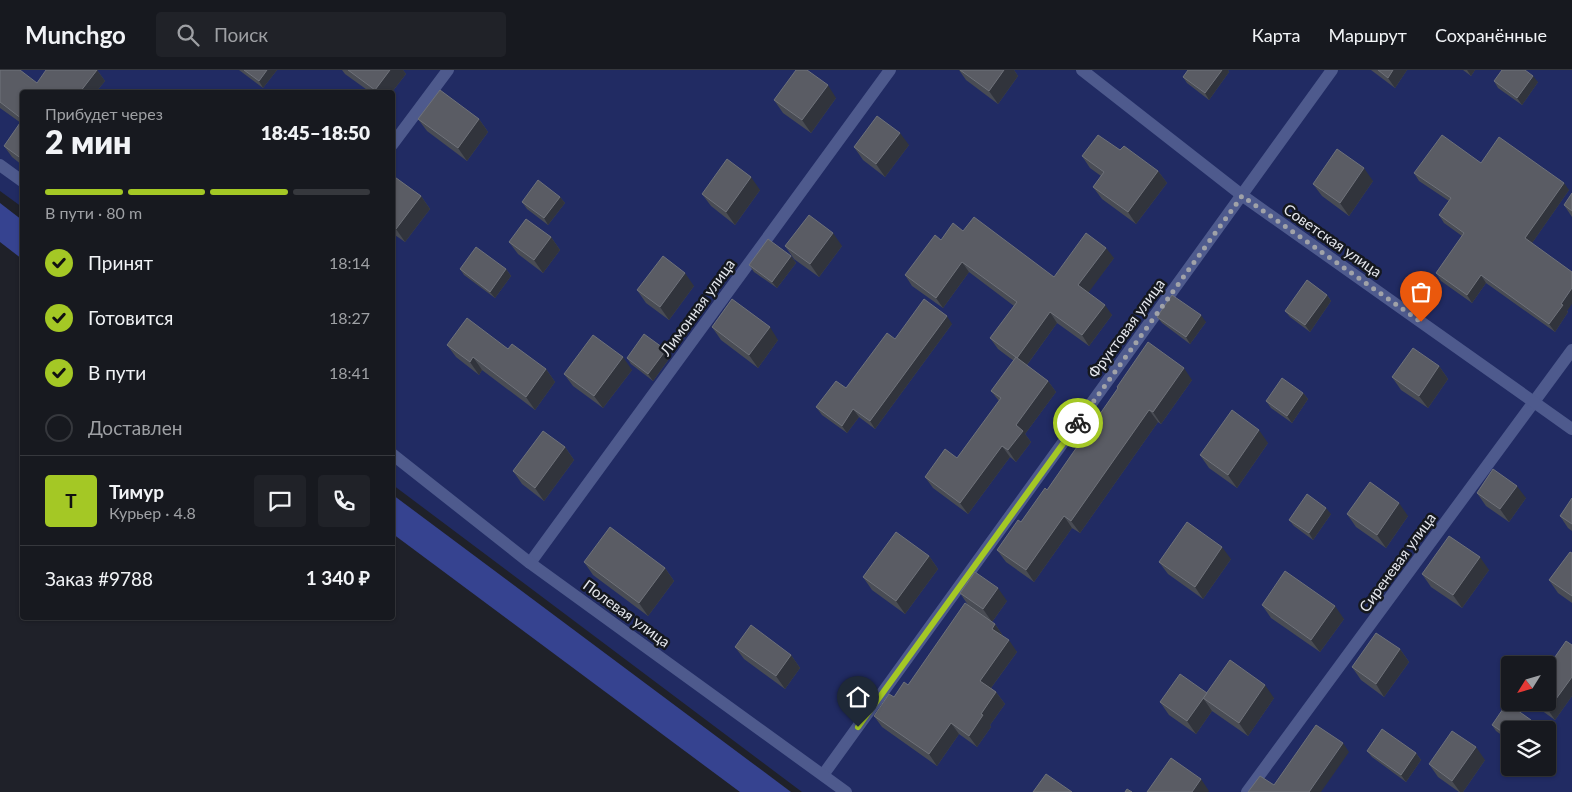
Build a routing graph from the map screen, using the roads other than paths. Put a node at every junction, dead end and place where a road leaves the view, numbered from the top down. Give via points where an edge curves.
1 (448, 70) edge
2 (890, 70) edge
3 (1082, 70) edge
4 (1332, 70) edge
5 (395, 141) edge
6 (0, 164) edge
7 (20, 179) edge
8 (1242, 196) junction
9 (1572, 350) edge
10 (1535, 401) junction
11 (1572, 428) edge
12 (395, 456) edge
13 (530, 563) junction
14 (822, 775) junction
15 (846, 792) edge
16 (1248, 792) edge

1 - 5 street
2 - 13 street, Лимонная улица
3 - 8 street, Советская улица
4 - 8 street, Фруктовая улица
6 - 7 street
8 - 10 street, Советская улица
8 - 14 street, Фруктовая улица
9 - 10 street, Сиреневая улица
10 - 11 street, Советская улица
10 - 16 street, Сиреневая улица
12 - 13 street, Полевая улица
13 - 14 street, Полевая улица
14 - 15 street, Полевая улица

